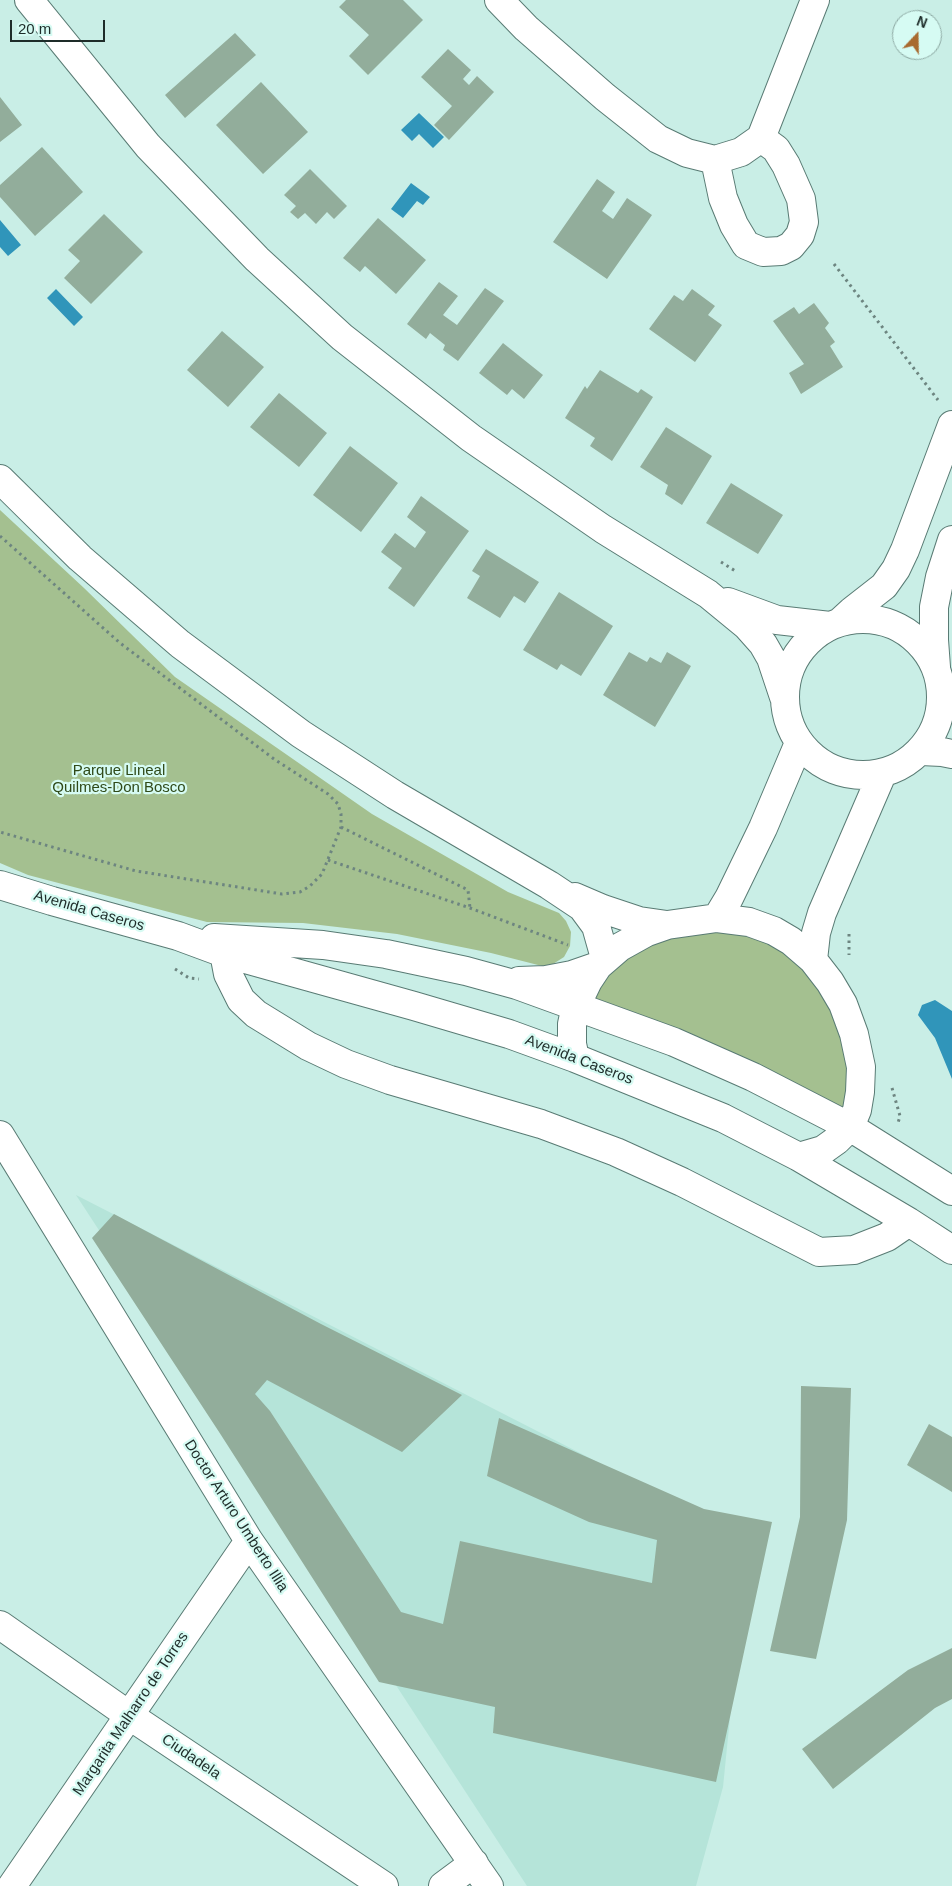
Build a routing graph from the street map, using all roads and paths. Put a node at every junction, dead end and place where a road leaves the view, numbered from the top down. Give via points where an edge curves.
1 (29, 0) edge
2 (500, 0) edge
3 (815, 0) edge
4 (761, 138) junction
5 (715, 160) junction
6 (834, 264) dead end
7 (946, 414) edge
8 (0, 479) edge
9 (0, 536) edge
10 (952, 540) edge
11 (708, 594) junction
12 (835, 624) junction
13 (939, 680) junction
14 (784, 697) junction
15 (952, 720) edge
16 (799, 743) junction
17 (921, 751) junction
18 (952, 754) edge
19 (882, 774) junction
20 (341, 827) junction
21 (0, 832) edge
22 (328, 860) junction
23 (0, 885) edge
24 (549, 885) junction
25 (470, 908) junction
26 (717, 918) junction
27 (667, 926) junction
28 (178, 936) junction
29 (224, 953) junction
30 (813, 960) junction
31 (601, 962) junction
32 (173, 968) dead end
33 (492, 978) junction
34 (234, 986) junction
35 (576, 1006) junction
36 (575, 1058) junction
37 (860, 1092) junction
38 (850, 1127) junction
39 (0, 1134) edge
40 (799, 1157) junction
41 (901, 1158) junction
42 (7, 1168) edge
43 (952, 1191) edge
44 (909, 1222) junction
45 (952, 1250) edge
46 (249, 1541) junction
47 (0, 1625) edge
48 (130, 1716) junction
49 (474, 1864) junction
50 (12, 1886) edge
51 (384, 1886) edge
52 (443, 1886) edge
53 (489, 1886) edge

1 - 11 street via 148,146 257,260 342,337 471,438 603,529
2 - 5 street via 526,28 658,139 687,153
3 - 4 street
4 - 5 street via 741,152
4 - 5 street via 776,149 801,200 804,222 800,235 791,246 781,251 763,252 746,245 723,198
6 - 7 path
7 - 12 street via 905,550 896,569 884,586
8 - 24 street via 80,558 180,644 294,728 395,795
9 - 20 path via 120,642 274,759 328,794 338,804
10 - 13 street via 934,606
11 - 12 street via 777,620
11 - 14 street via 747,626 763,644
12 - 13 street via 863,619 886,622 908,632 925,648
12 - 14 street via 811,638 797,655 788,675
13 - 15 street
13 - 17 street via 940,714 933,734
14 - 16 street via 788,721
16 - 19 street via 836,771 859,776
16 - 26 street via 763,828
17 - 18 street
17 - 19 street via 903,765
19 - 30 street via 822,913
20 - 22 path
20 - 25 path via 468,890
21 - 22 path via 136,871 282,894 300,892 310,886 322,874
22 - 25 path
23 - 28 street, Avenida Caseros
24 - 27 street via 602,909 638,921
24 - 31 street via 582,907 596,926
25 - 31 path
26 - 27 street
26 - 30 street via 749,922 774,931 791,940
27 - 31 street via 647,932
28 - 29 street, Avenida Caseros
28 - 33 street, Avenida Caseros via 323,945 386,954
29 - 34 street
29 - 36 street, Avenida Caseros via 509,1034
30 - 37 street via 843,1004 854,1034 861,1067
31 - 33 street via 572,975 546,980
31 - 35 street
32 - 34 path via 189,978
33 - 35 street, Avenida Caseros
34 - 44 street via 256,1014 308,1046 346,1064 540,1124 616,1152 820,1252 854,1250 887,1237
35 - 36 street via 572,1024
35 - 38 street, Avenida Caseros via 674,1042 753,1077
36 - 40 street, Avenida Caseros via 724,1118
37 - 38 street
37 - 41 street via 877,1132
38 - 40 street via 823,1150
38 - 41 street, Avenida Caseros
39 - 42 street, Doctor Arturo Umberto Illia
40 - 44 street, Avenida Caseros
41 - 43 street, Avenida Caseros
42 - 46 street, Doctor Arturo Umberto Illia
44 - 45 street, Avenida Caseros
46 - 48 street, Margarita Malharro de Torres
46 - 49 street, Doctor Arturo Umberto Illia
47 - 48 street, Ciudadela
48 - 50 street, Margarita Malharro de Torres
48 - 51 street, Ciudadela
49 - 52 street
49 - 53 street, Doctor Arturo Umberto Illia

